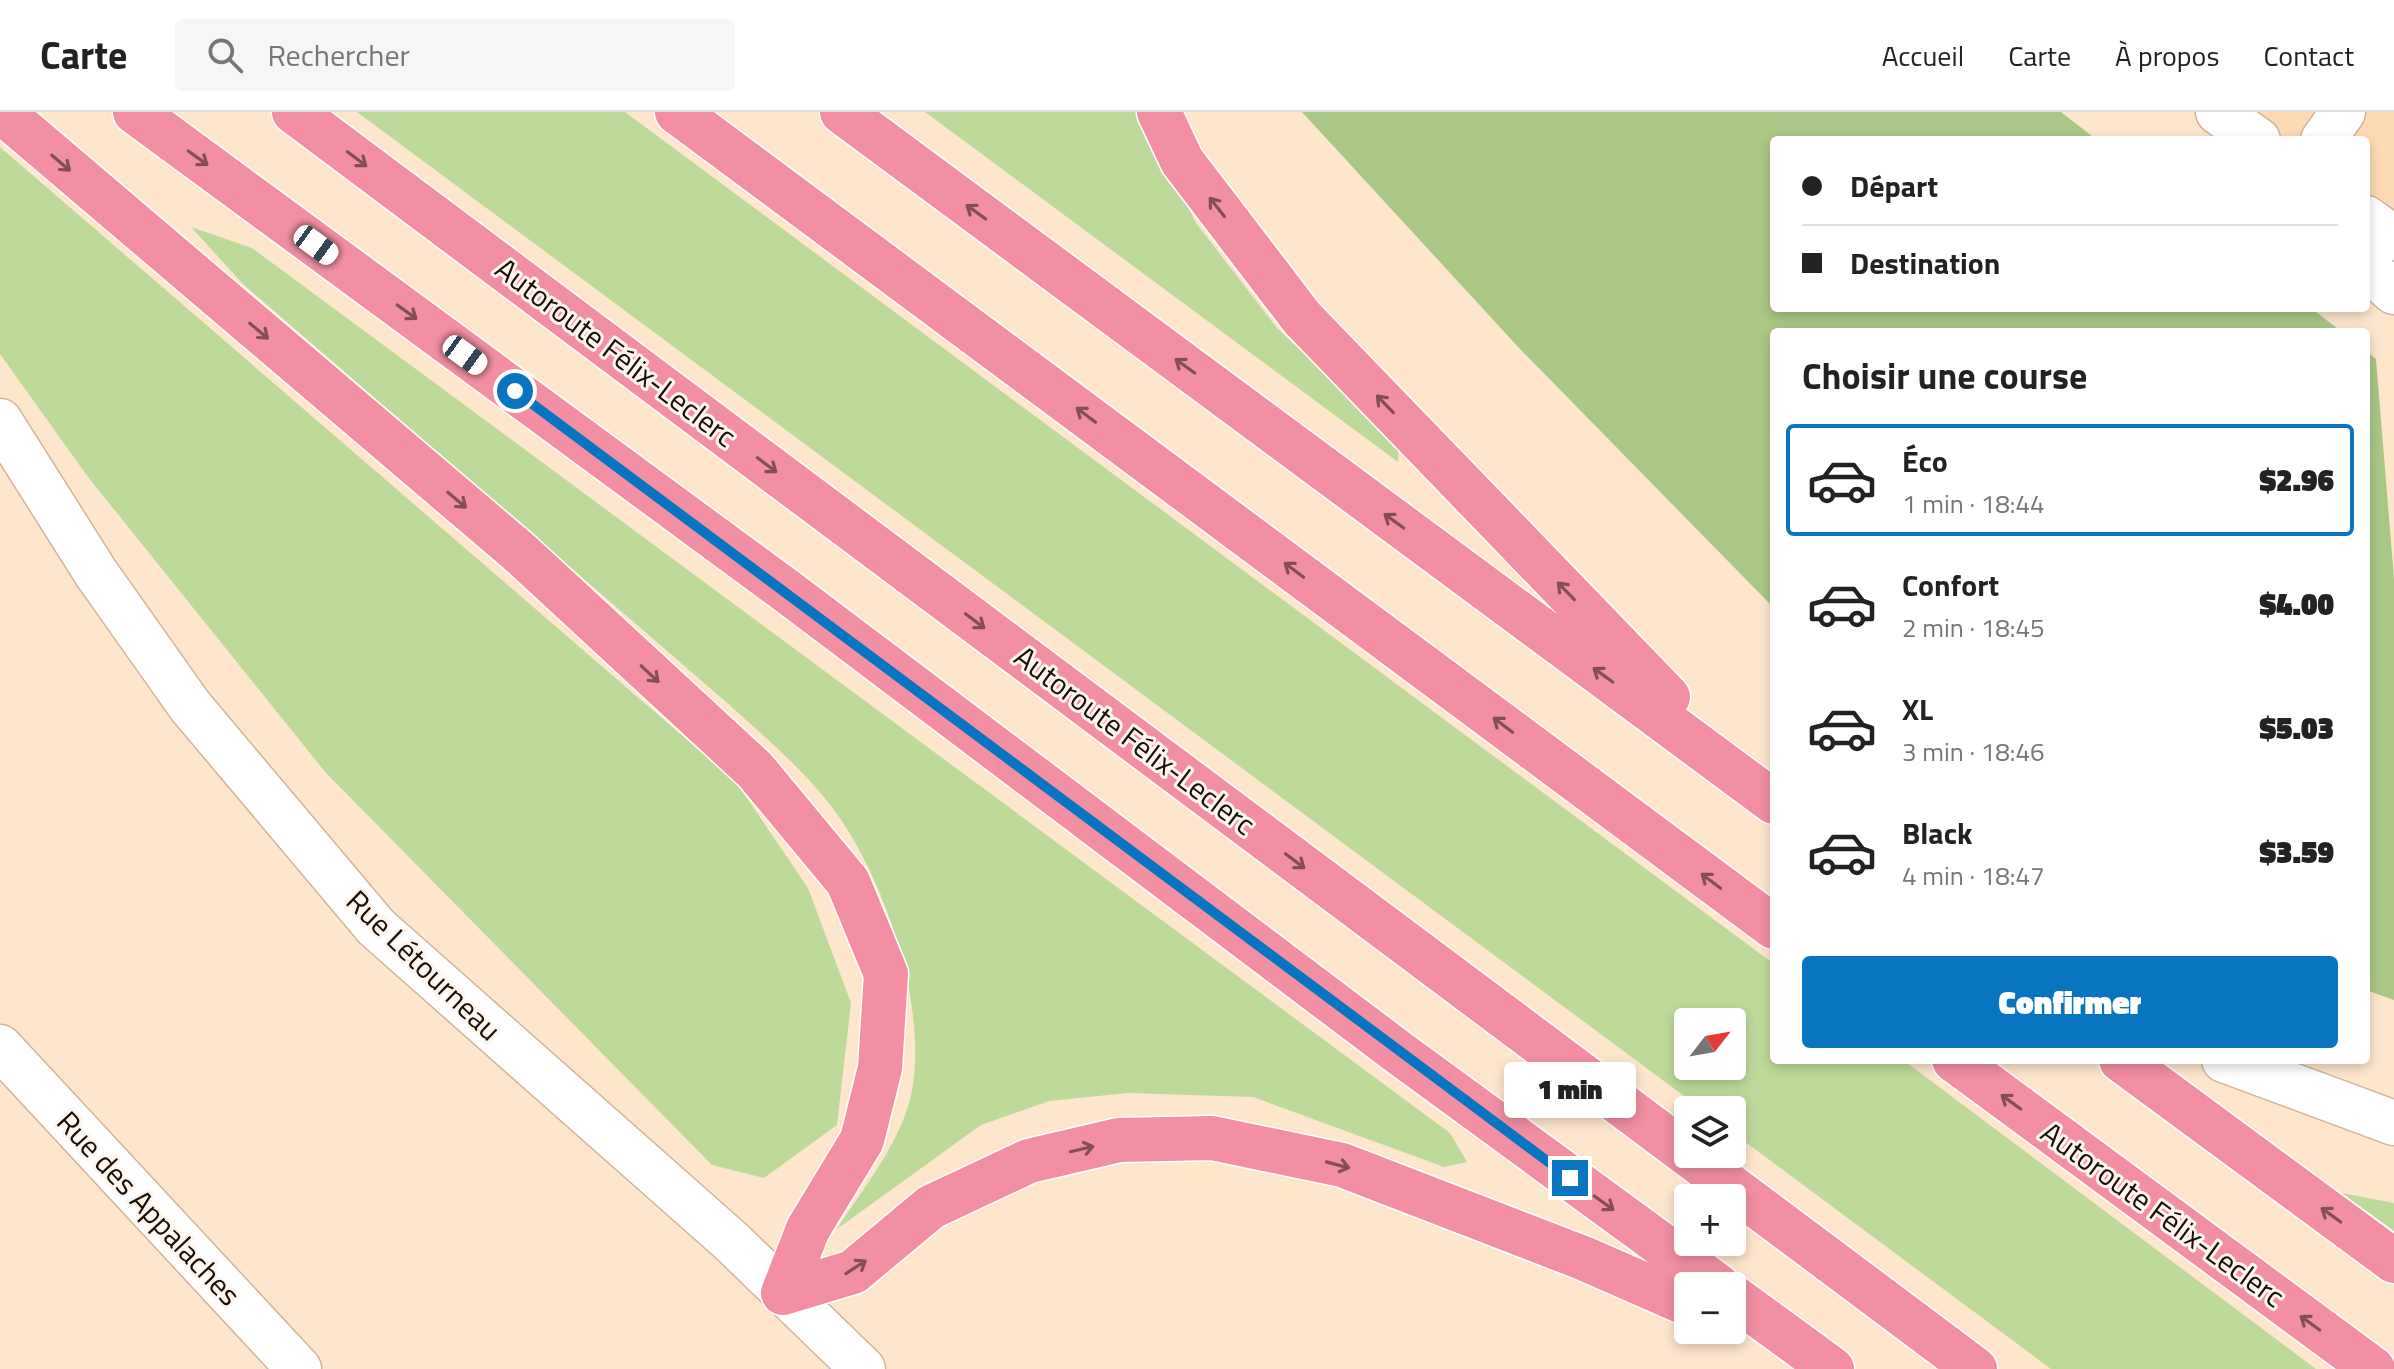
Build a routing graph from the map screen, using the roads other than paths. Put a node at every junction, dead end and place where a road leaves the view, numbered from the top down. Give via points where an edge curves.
1 (2, 112) edge
2 (135, 112) edge
3 (294, 112) edge
4 (677, 112) edge
5 (842, 112) edge
6 (1159, 112) edge
7 (2194, 112) edge
8 (2218, 112) edge
9 (2343, 112) edge
10 (2221, 136) edge
11 (2252, 136) edge
12 (2326, 136) edge
13 (2370, 221) edge
14 (2394, 238) edge
15 (2370, 271) edge
16 (2394, 292) edge
17 (3, 430) edge
18 (1765, 795) edge
19 (1770, 924) edge
20 (0, 1047) edge
21 (1959, 1064) edge
22 (2126, 1064) edge
23 (2235, 1064) edge
24 (2394, 1123) edge
25 (2394, 1261) edge
26 (1699, 1272) edge
27 (783, 1293) junction
28 (1674, 1298) edge
29 (1746, 1306) edge
30 (1746, 1329) edge
31 (1829, 1367) edge
32 (299, 1369) edge
33 (863, 1369) edge
34 (1975, 1369) edge
35 (2373, 1369) edge

1 -> 27 highway via 519,552 755,770 848,882 886,974 880,1068 862,1140 808,1229
2 -> 26 highway
3 -> 34 highway, Autoroute Félix-Leclerc
19 -> 4 highway
18 -> 5 highway
18 -> 6 highway via 1302,318 1182,161
7 - 10 street
8 - 11 street
9 - 12 street
13 - 14 street
15 - 16 street
17 - 27 street, Rue Létourneau via 190,706 376,927
20 - 32 street, Rue des Appalaches
35 -> 21 highway, Autoroute Félix-Leclerc
25 -> 22 highway
23 - 24 street
27 -> 28 highway via 853,1272 931,1207 1029,1161 1119,1140 1212,1138 1342,1165
27 - 33 street, Rue Létourneau
29 - 31 highway
30 - 31 highway

